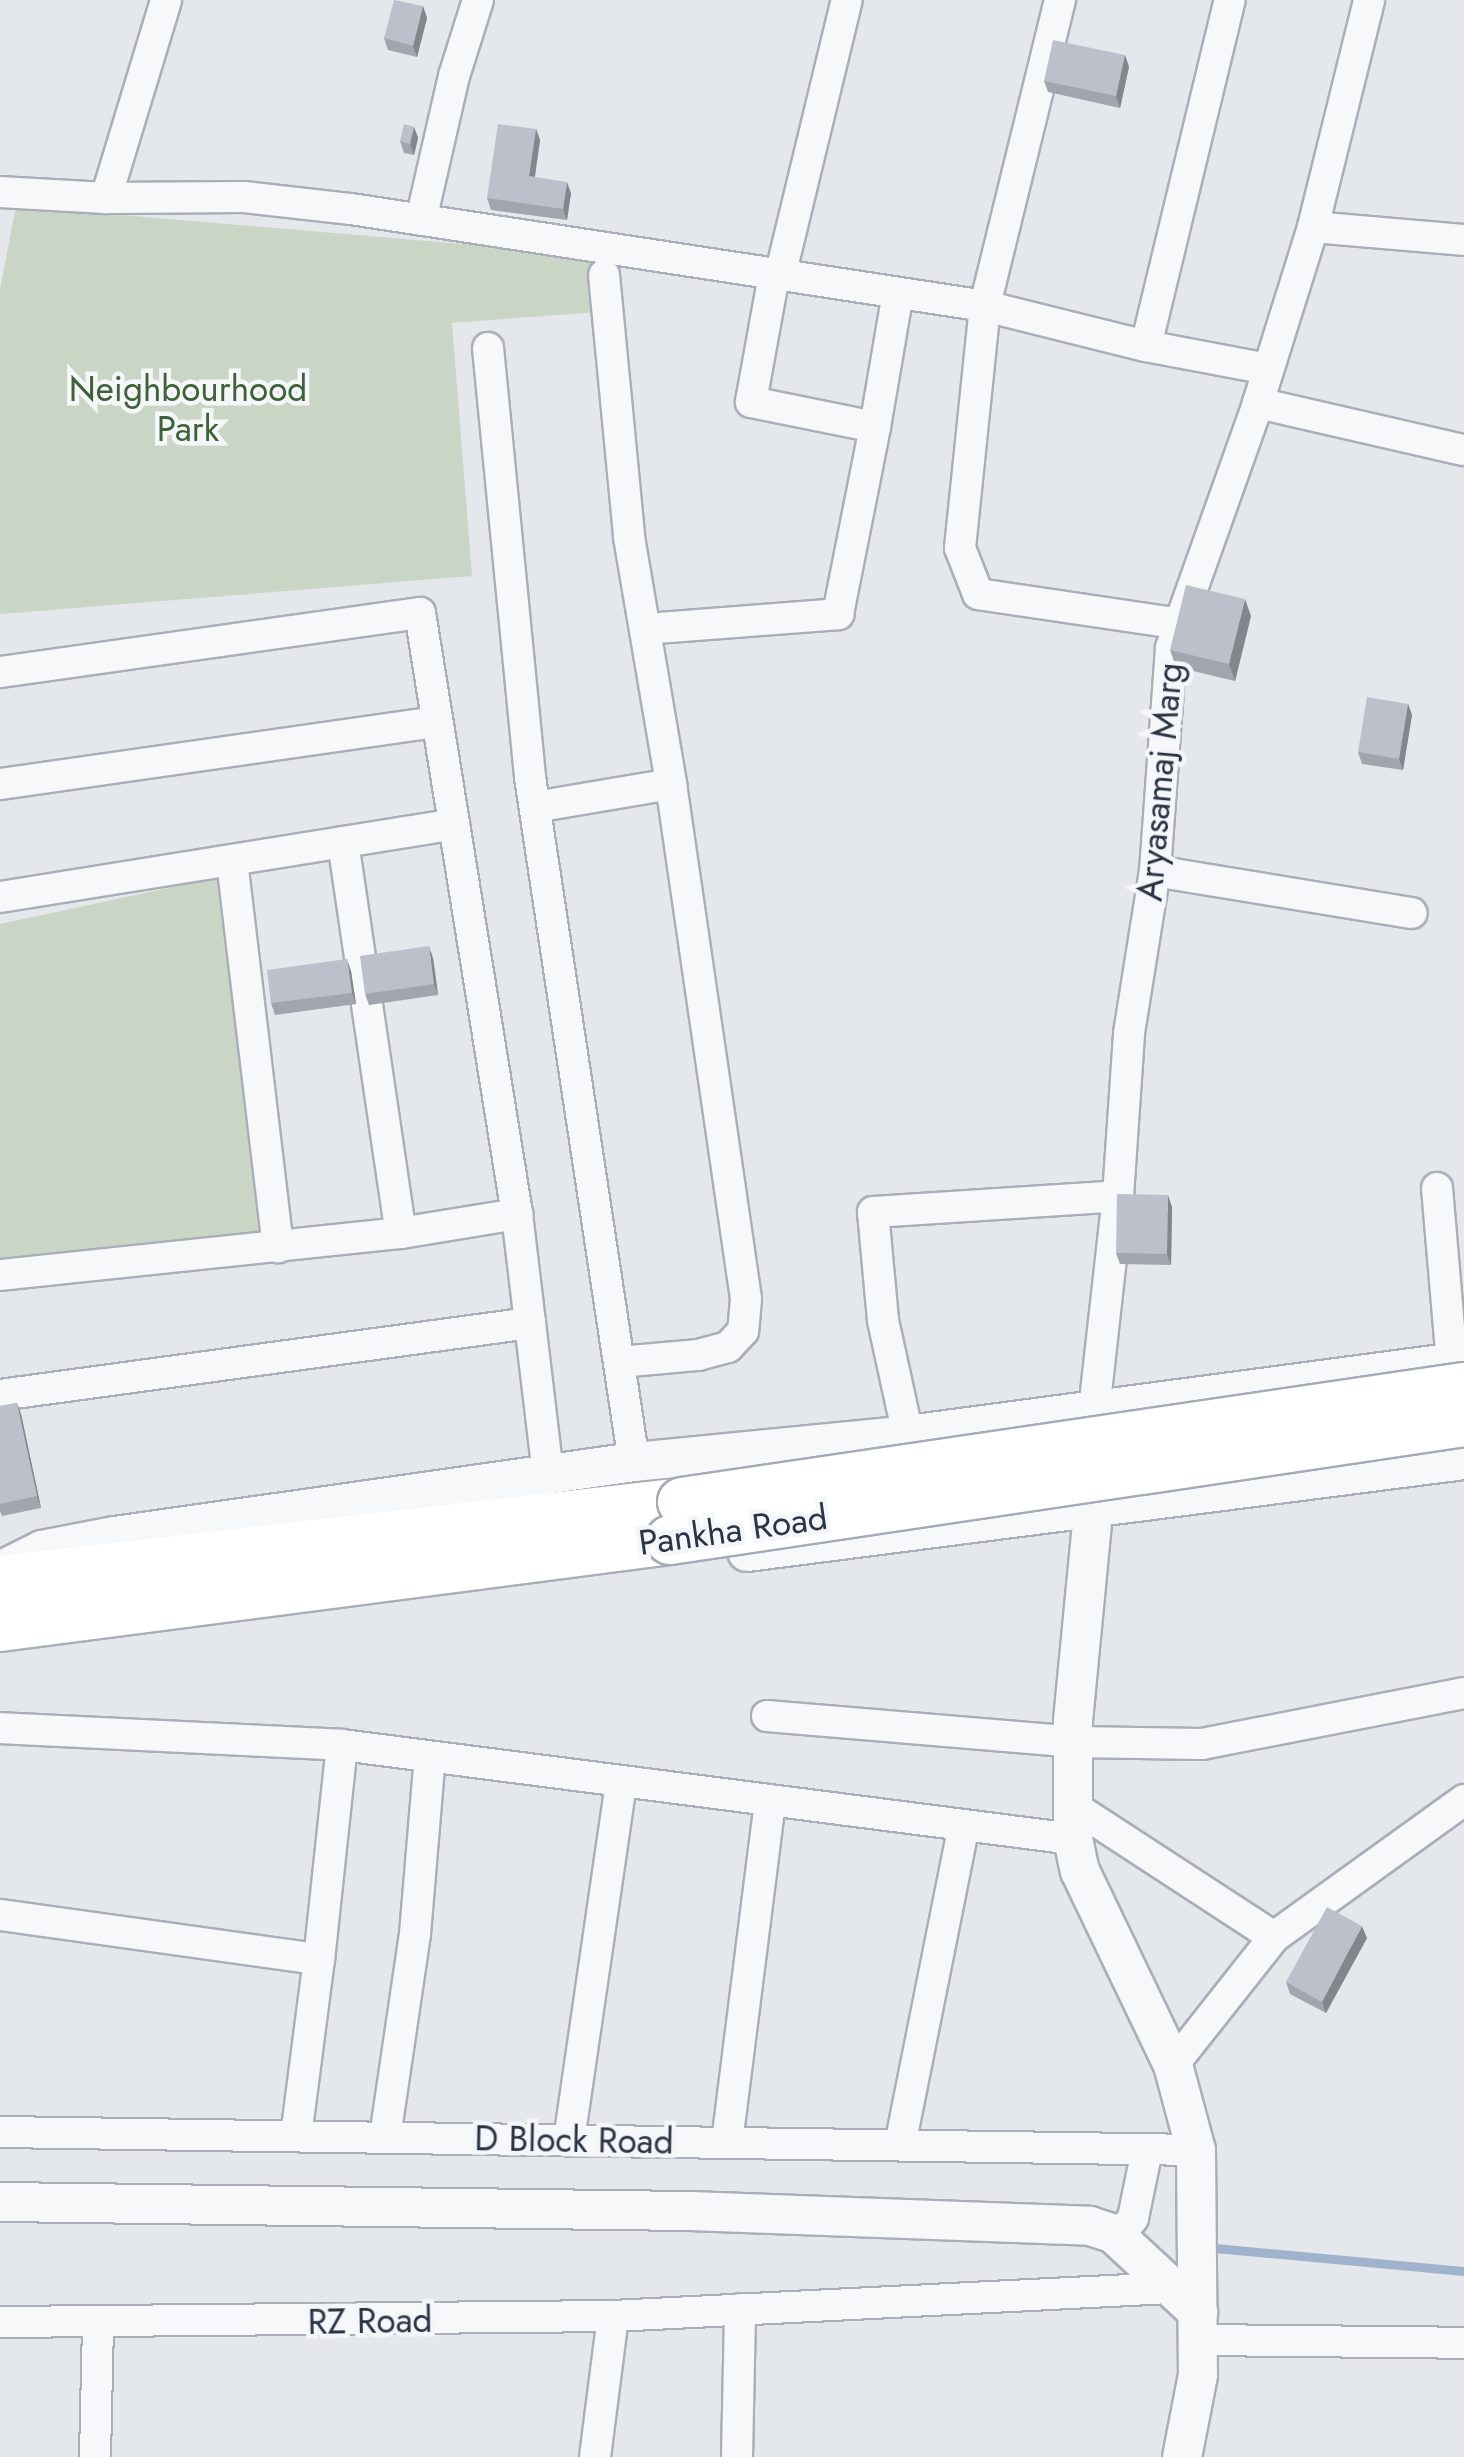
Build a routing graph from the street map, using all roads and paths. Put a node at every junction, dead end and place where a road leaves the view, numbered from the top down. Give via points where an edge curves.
1 (166, 0) edge
2 (478, 0) edge
3 (847, 0) edge
4 (1060, 0) edge
5 (1230, 0) edge
6 (1369, 0) edge
7 (0, 192) edge
8 (106, 198) junction
9 (421, 220) junction
10 (1314, 227) junction
11 (1464, 240) edge
12 (604, 276) dead end
13 (777, 276) junction
14 (898, 293) junction
15 (984, 306) junction
16 (1146, 346) junction
17 (488, 348) dead end
18 (1268, 370) junction
19 (1258, 402) junction
20 (875, 427) junction
21 (1464, 450) edge
22 (1180, 624) junction
23 (645, 628) junction
24 (0, 672) edge
25 (438, 722) junction
26 (0, 784) edge
27 (671, 784) junction
28 (535, 807) junction
29 (454, 824) junction
30 (344, 842) junction
31 (232, 862) junction
32 (1155, 871) junction
33 (0, 897) edge
34 (1412, 913) dead end
35 (1438, 1188) dead end
36 (1118, 1196) junction
37 (517, 1214) junction
38 (400, 1232) junction
39 (278, 1247) junction
40 (0, 1275) edge
41 (530, 1323) junction
42 (620, 1362) junction
43 (1460, 1370) edge
44 (0, 1396) edge
45 (1098, 1410) junction
46 (1464, 1422) edge
47 (908, 1435) junction
48 (1464, 1460) edge
49 (634, 1462) junction
50 (548, 1473) junction
51 (1093, 1506) junction
52 (676, 1521) junction
53 (0, 1571) edge
54 (0, 1580) edge
55 (0, 1630) edge
56 (1464, 1693) edge
57 (766, 1716) dead end
58 (0, 1728) edge
59 (1074, 1742) junction
60 (342, 1745) junction
61 (430, 1757) junction
62 (621, 1782) junction
63 (1464, 1800) edge
64 (770, 1802) junction
65 (1073, 1822) junction
66 (964, 1826) junction
67 (0, 1915) edge
68 (1274, 1938) junction
69 (319, 1959) junction
70 (1172, 2066) junction
71 (0, 2132) edge
72 (296, 2136) junction
73 (385, 2137) junction
74 (568, 2140) junction
75 (728, 2142) junction
76 (900, 2146) junction
77 (1147, 2150) junction
78 (1196, 2150) junction
79 (0, 2202) edge
80 (1118, 2238) junction
81 (740, 2309) junction
82 (1189, 2313) junction
83 (613, 2316) junction
84 (0, 2322) edge
85 (98, 2322) junction
86 (1464, 2343) edge
87 (94, 2457) edge
88 (595, 2457) edge
89 (738, 2457) edge
90 (1182, 2457) edge

1 - 8 street
2 - 9 street
3 - 13 street
4 - 15 street
5 - 16 street
6 - 10 street, Aryasamaj Marg
7 - 8 street
8 - 9 street via 244,198
9 - 13 street
10 - 11 street
10 - 18 street, Aryasamaj Marg
12 - 23 street via 629,537
13 - 14 street
13 - 20 street via 751,402
14 - 15 street
14 - 20 street
15 - 16 street
15 - 22 street via 960,548 978,594
16 - 18 street
17 - 28 street
18 - 19 street, Aryasamaj Marg
19 - 21 street
19 - 22 street, Aryasamaj Marg
20 - 23 street via 838,614
22 - 32 street, Aryasamaj Marg via 1172,648
23 - 27 street
24 - 25 street via 420,613
25 - 26 street
25 - 29 street
27 - 28 street
27 - 42 street via 746,1299 743,1331 728,1347
28 - 42 street
29 - 30 street
29 - 37 street
30 - 31 street
30 - 38 street
31 - 33 street
31 - 39 street
32 - 34 street
32 - 36 street, Aryasamaj Marg via 1129,1034
35 - 43 street
36 - 45 street, Aryasamaj Marg
36 - 47 street via 872,1212 883,1320
37 - 38 street
37 - 41 street
38 - 39 street
39 - 40 street
41 - 44 street
41 - 50 street
42 - 49 street
43 - 45 street
43 - 52 main road, Pankha Road, bridge
45 - 47 street
45 - 51 street
46 - 52 main road, Pankha Road, bridge
47 - 49 street
48 - 51 street
49 - 50 street
50 - 53 street via 115,1536 42,1550
51 - 55 street via 69,1641
51 - 59 street
52 - 54 main road, Pankha Road
52 - 55 main road, Pankha Road
56 - 59 street via 1218,1742
57 - 59 street
58 - 60 street
59 - 65 street
60 - 61 street
60 - 69 street
61 - 62 street
61 - 73 street via 415,1934
62 - 64 street
62 - 74 street
63 - 68 street
64 - 66 street
64 - 75 street
65 - 66 street
65 - 68 street
65 - 70 street via 1080,1870
66 - 76 street
67 - 69 street
68 - 70 street
69 - 72 street
70 - 78 street
71 - 72 street, D Block Road
72 - 73 street, D Block Road
73 - 74 street, D Block Road
74 - 75 street, D Block Road
75 - 76 street, D Block Road
76 - 77 street, D Block Road
77 - 78 street, D Block Road
77 - 80 street via 1133,2218
78 - 82 street
79 - 80 street via 947,2218 1090,2226
80 - 82 street
81 - 82 street, RZ Road
81 - 83 street, RZ Road
81 - 89 street
82 - 86 street, RZ Road
82 - 90 street via 1198,2375
83 - 85 street, RZ Road
83 - 88 street
84 - 85 street, RZ Road
85 - 87 street

